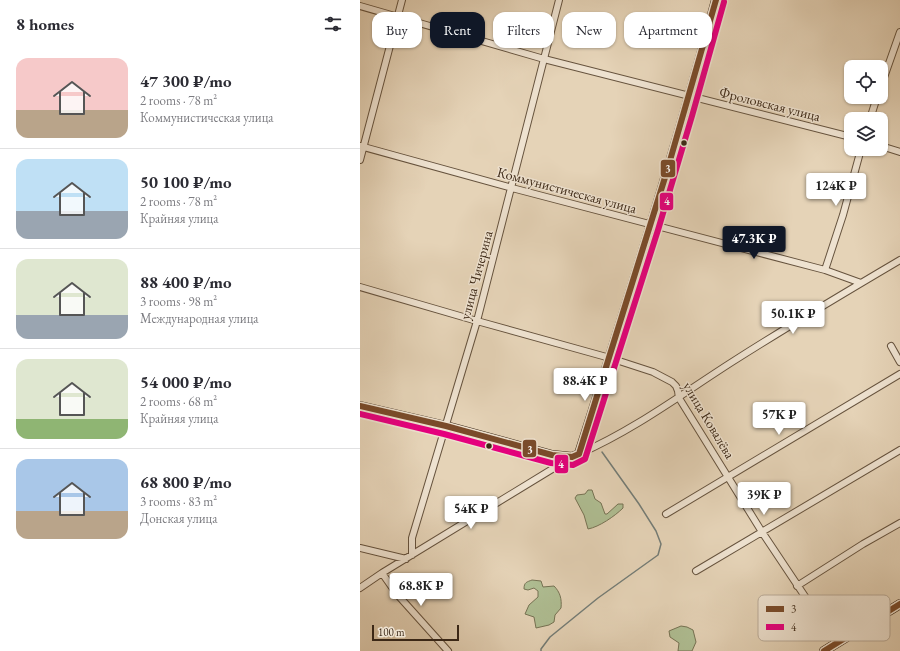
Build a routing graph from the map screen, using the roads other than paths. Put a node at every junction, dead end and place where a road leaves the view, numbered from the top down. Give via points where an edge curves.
1 (402, 0) edge
2 (559, 0) edge
3 (716, 0) edge
4 (360, 6) edge
5 (381, 12) edge
6 (399, 12) edge
7 (422, 24) edge
8 (900, 32) edge
9 (389, 48) edge
10 (544, 59) junction
11 (888, 66) edge
12 (690, 96) junction
13 (844, 135) edge
14 (362, 147) edge
15 (888, 148) edge
16 (900, 152) edge
17 (859, 156) edge
18 (360, 160) edge
19 (512, 188) junction
20 (651, 224) junction
21 (900, 260) edge
22 (825, 270) junction
23 (861, 283) junction
24 (360, 287) edge
25 (477, 321) junction
26 (891, 346) dead end
27 (610, 358) junction
28 (900, 362) edge
29 (900, 374) edge
30 (679, 398) junction
31 (360, 406) edge
32 (446, 426) junction
33 (900, 450) edge
34 (576, 455) junction
35 (729, 476) junction
36 (666, 514) dead end
37 (900, 523) edge
38 (762, 532) junction
39 (360, 548) edge
40 (412, 555) junction
41 (406, 559) junction
42 (696, 571) dead end
43 (382, 573) junction
44 (798, 586) junction
45 (360, 588) edge
46 (804, 595) edge
47 (900, 604) edge
48 (890, 610) edge
49 (834, 641) edge
50 (841, 641) edge
51 (836, 644) junction
52 (448, 651) edge
53 (824, 651) edge

1 - 6 street
2 - 10 street, улица Чичерина
3 - 12 street
4 - 5 street, Фроловская улица
7 - 10 street, Фроловская улица
8 - 11 street
9 - 14 street
10 - 12 street, Фроловская улица
10 - 19 street, улица Чичерина
12 - 13 street, Фроловская улица
12 - 20 street
14 - 18 street
14 - 19 street, Коммунистическая улица
15 - 16 street
17 - 22 street
19 - 20 street, Коммунистическая улица
19 - 25 street, улица Чичерина
20 - 22 street, Коммунистическая улица
20 - 27 street
21 - 23 street
22 - 23 street, Коммунистическая улица
23 - 30 street via 746,353
24 - 25 street, улица Ковалёва
25 - 27 street, улица Ковалёва
25 - 32 street, улица Чичерина
26 - 28 street
27 - 30 street, улица Ковалёва via 653,372 672,382 676,386
27 - 34 street
29 - 35 street
30 - 34 street via 618,435
30 - 35 street, улица Ковалёва
31 - 32 street
32 - 34 street via 552,455
32 - 40 street, улица Чичерина via 412,538
33 - 38 street
34 - 40 street
35 - 36 street
35 - 38 street, улица Ковалёва
37 - 44 street
38 - 42 street
38 - 44 street, улица Ковалёва
39 - 41 street
40 - 41 street
41 - 43 street
43 - 45 street
43 - 52 street
44 - 46 street, улица Ковалёва
47 - 48 street
49 - 51 street, улица Ковалёва
50 - 51 street
51 - 53 street

